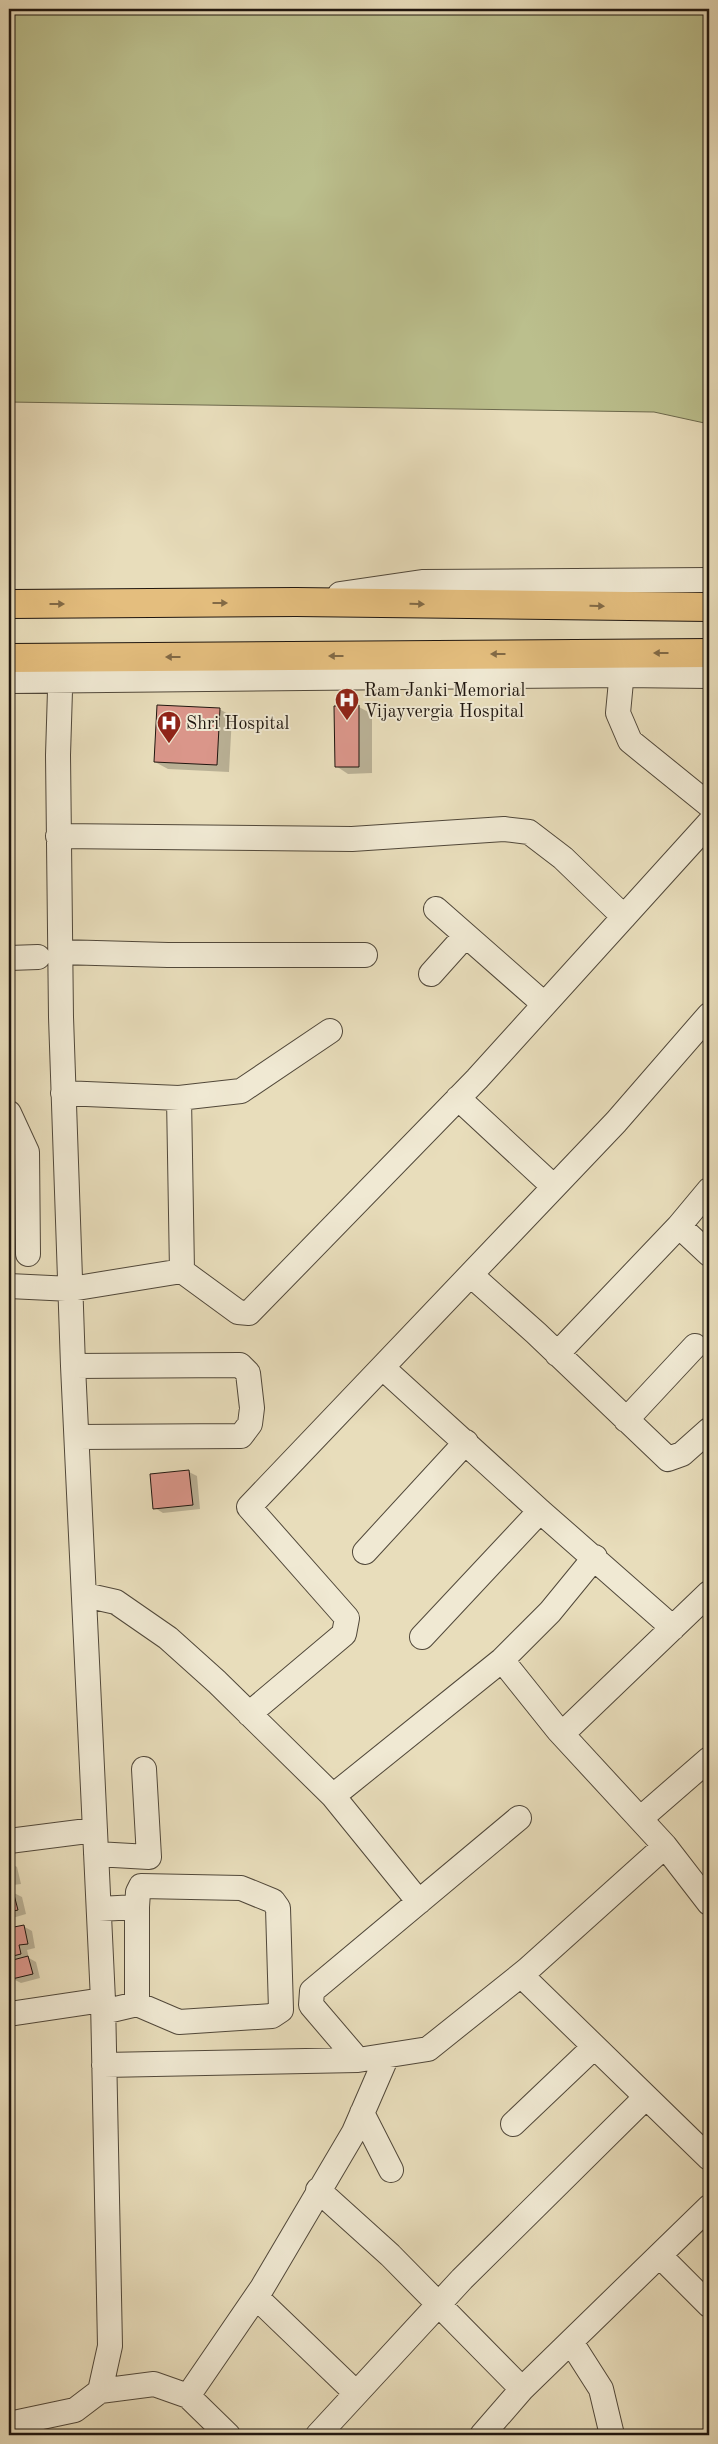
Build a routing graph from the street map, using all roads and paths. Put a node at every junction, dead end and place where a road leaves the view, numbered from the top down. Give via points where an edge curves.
1 (709, 580) edge
2 (571, 593) junction
3 (9, 604) edge
4 (709, 607) edge
5 (709, 653) edge
6 (9, 658) edge
7 (623, 664) junction
8 (60, 669) junction
9 (709, 676) edge
10 (9, 681) edge
11 (709, 805) edge
12 (709, 823) edge
13 (58, 836) junction
14 (436, 909) dead end
15 (624, 917) junction
16 (465, 936) junction
17 (49, 954) junction
18 (365, 955) dead end
19 (9, 958) edge
20 (431, 974) dead end
21 (544, 1004) junction
22 (709, 1015) edge
23 (330, 1031) dead end
24 (63, 1093) junction
25 (179, 1098) junction
26 (458, 1098) junction
27 (9, 1113) edge
28 (554, 1187) junction
29 (709, 1190) edge
30 (679, 1226) junction
31 (28, 1254) dead end
32 (709, 1254) edge
33 (182, 1271) junction
34 (471, 1275) junction
35 (9, 1286) edge
36 (71, 1289) junction
37 (695, 1346) dead end
38 (557, 1354) junction
39 (73, 1366) junction
40 (383, 1368) junction
41 (626, 1420) junction
42 (709, 1430) edge
43 (76, 1437) junction
44 (466, 1442) junction
45 (540, 1511) junction
46 (365, 1552) dead end
47 (595, 1558) junction
48 (709, 1593) edge
49 (85, 1595) junction
50 (673, 1628) junction
51 (422, 1636) dead end
52 (502, 1660) junction
53 (249, 1714) junction
54 (562, 1734) junction
55 (709, 1759) edge
56 (144, 1769) dead end
57 (333, 1796) junction
58 (519, 1818) dead end
59 (640, 1820) junction
60 (96, 1830) junction
61 (9, 1841) edge
62 (664, 1846) junction
63 (96, 1854) junction
64 (149, 1857) junction
65 (264, 1885) dead end
66 (419, 1902) junction
67 (709, 1903) edge
68 (137, 1907) junction
69 (99, 1909) junction
70 (521, 1974) junction
71 (137, 2004) junction
72 (103, 2006) junction
73 (9, 2014) edge
74 (594, 2047) junction
75 (387, 2056) junction
76 (358, 2060) junction
77 (104, 2065) junction
78 (646, 2097) junction
79 (362, 2113) junction
80 (513, 2124) dead end
81 (709, 2158) edge
82 (391, 2170) dead end
83 (318, 2190) junction
84 (709, 2207) edge
85 (660, 2256) junction
86 (256, 2297) junction
87 (438, 2304) junction
88 (709, 2305) edge
89 (571, 2342) junction
90 (522, 2389) junction
91 (100, 2391) junction
92 (356, 2393) junction
93 (188, 2396) junction
94 (9, 2424) edge
95 (228, 2435) edge
96 (318, 2435) edge
97 (482, 2435) edge
98 (612, 2435) edge

1 - 2 street
3 -> 2 main road via 296,602
2 -> 4 main road
5 -> 7 main road
6 - 8 main road
7 - 8 main road
7 - 9 street
7 - 11 street via 618,713 630,741
8 - 10 street
8 - 13 street
12 - 15 street
13 - 15 street via 352,838 504,829 529,832 563,858
13 - 17 street
14 - 16 street
15 - 21 street
16 - 20 street
16 - 21 street
17 - 18 street
17 - 19 street
17 - 24 street
21 - 26 street
22 - 28 street via 616,1122
23 - 25 street via 241,1092
24 - 25 street
24 - 36 street
25 - 33 street
26 - 28 street
26 - 33 street via 249,1313 238,1312
27 - 31 street via 27,1152
28 - 34 street
29 - 30 street
30 - 32 street
30 - 38 street
33 - 36 street
34 - 38 street
34 - 40 street
35 - 36 street
36 - 39 street
37 - 41 street
38 - 41 street
39 - 43 street
39 - 43 street via 240,1365 248,1374 252,1408 250,1424 241,1436
40 - 44 street
40 - 53 street via 242,1500 347,1618 344,1634
41 - 42 street via 668,1459 682,1454
43 - 49 street
44 - 45 street
44 - 46 street
45 - 47 street
45 - 51 street
47 - 50 street
47 - 52 street via 550,1612
48 - 50 street
49 - 53 street via 116,1602 168,1638
49 - 60 street
50 - 54 street
52 - 54 street
52 - 57 street
53 - 57 street
54 - 59 street
55 - 59 street
56 - 64 street
57 - 66 street
58 - 66 street
59 - 62 street
60 - 61 street
60 - 63 street
62 - 67 street
62 - 70 street
63 - 64 street
63 - 69 street
64 - 65 street via 166,1878
66 - 76 street via 312,1991 312,2005
68 - 69 street
68 - 71 street
68 - 71 street via 141,1886 241,1888 273,1902 278,1908 281,2010 272,2016 179,2022
69 - 72 street
70 - 74 street
70 - 75 street via 428,2049
71 - 72 street
72 - 73 street
72 - 77 street
74 - 78 street
74 - 80 street
75 - 76 street
75 - 79 street
76 - 77 street
77 - 91 street via 110,2346
78 - 81 street
78 - 87 street
79 - 82 street
79 - 83 street
83 - 86 street
83 - 87 street
84 - 85 street
85 - 88 street
85 - 89 street
86 - 92 street
86 - 93 street
87 - 90 street
87 - 92 street
89 - 90 street
89 - 98 street via 601,2389
90 - 97 street
91 - 93 street via 154,2384
91 - 94 street via 75,2410
92 - 96 street
93 - 95 street

